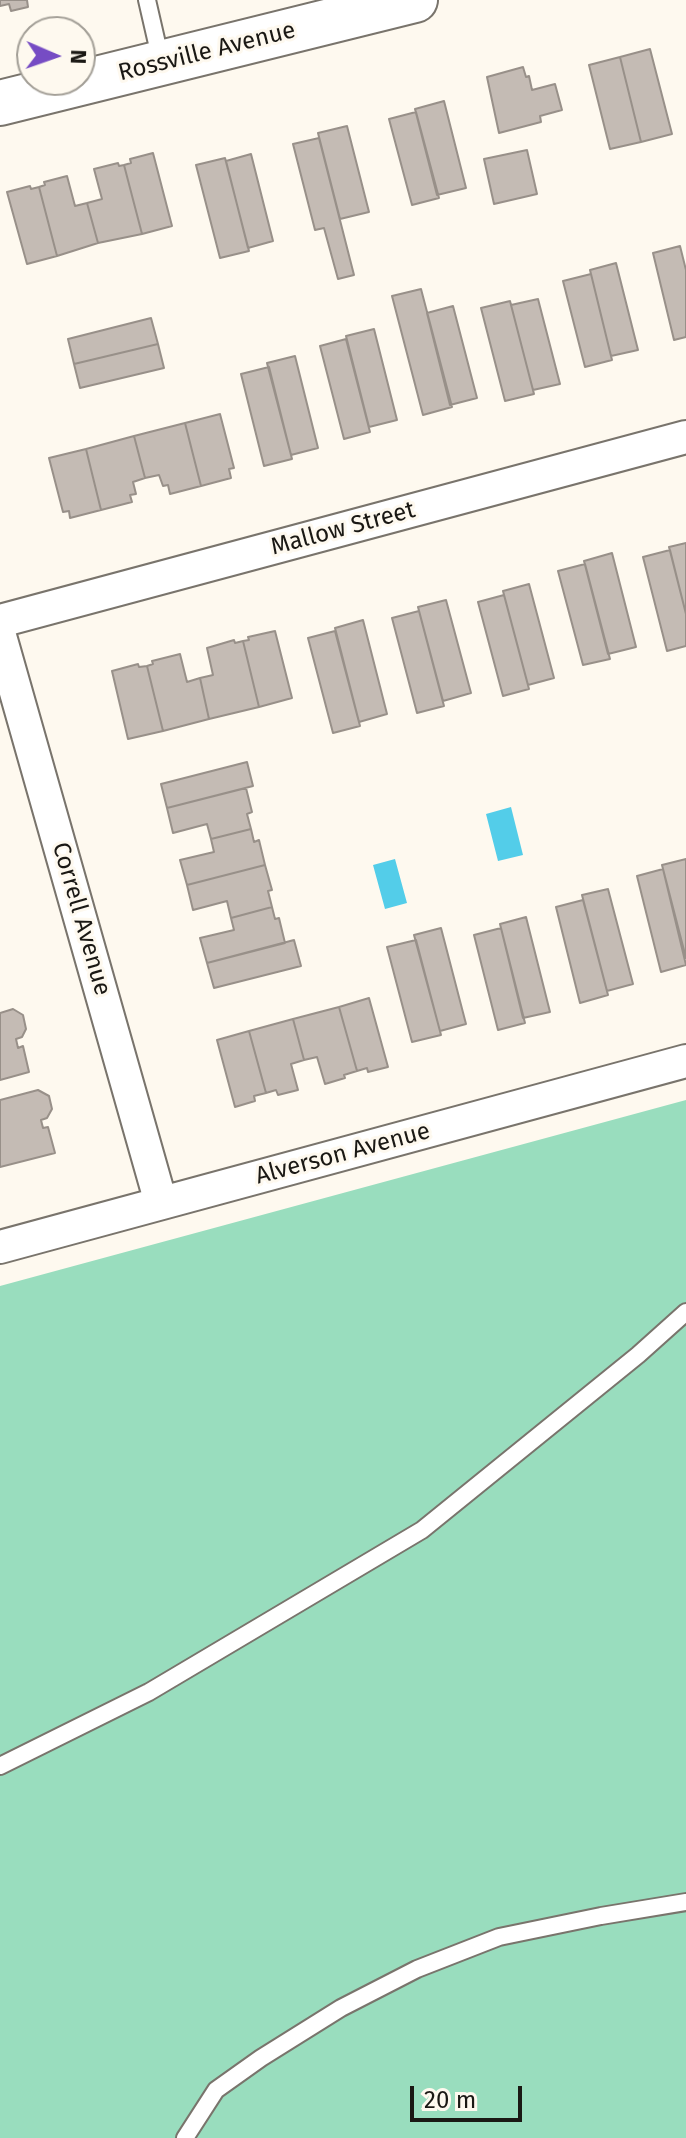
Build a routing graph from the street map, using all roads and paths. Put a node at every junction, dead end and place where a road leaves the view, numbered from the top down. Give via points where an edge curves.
1 (147, 0) edge
2 (398, 2) edge
3 (162, 63) junction
4 (0, 103) edge
5 (686, 437) edge
6 (0, 621) edge
7 (0, 636) edge
8 (686, 1061) edge
9 (161, 1203) junction
10 (0, 1247) edge
11 (686, 1312) edge
12 (0, 1766) edge
13 (686, 1902) edge
14 (185, 2138) edge

1 - 3 lane
2 - 3 street, Rossville Avenue
3 - 4 street, Rossville Avenue
5 - 6 street, Mallow Street
7 - 9 street, Correll Avenue
8 - 9 street, Alverson Avenue
9 - 10 street, Alverson Avenue
11 - 12 lane via 422,1530 149,1692
13 - 14 lane via 499,1937 417,1969 341,2008 216,2090

